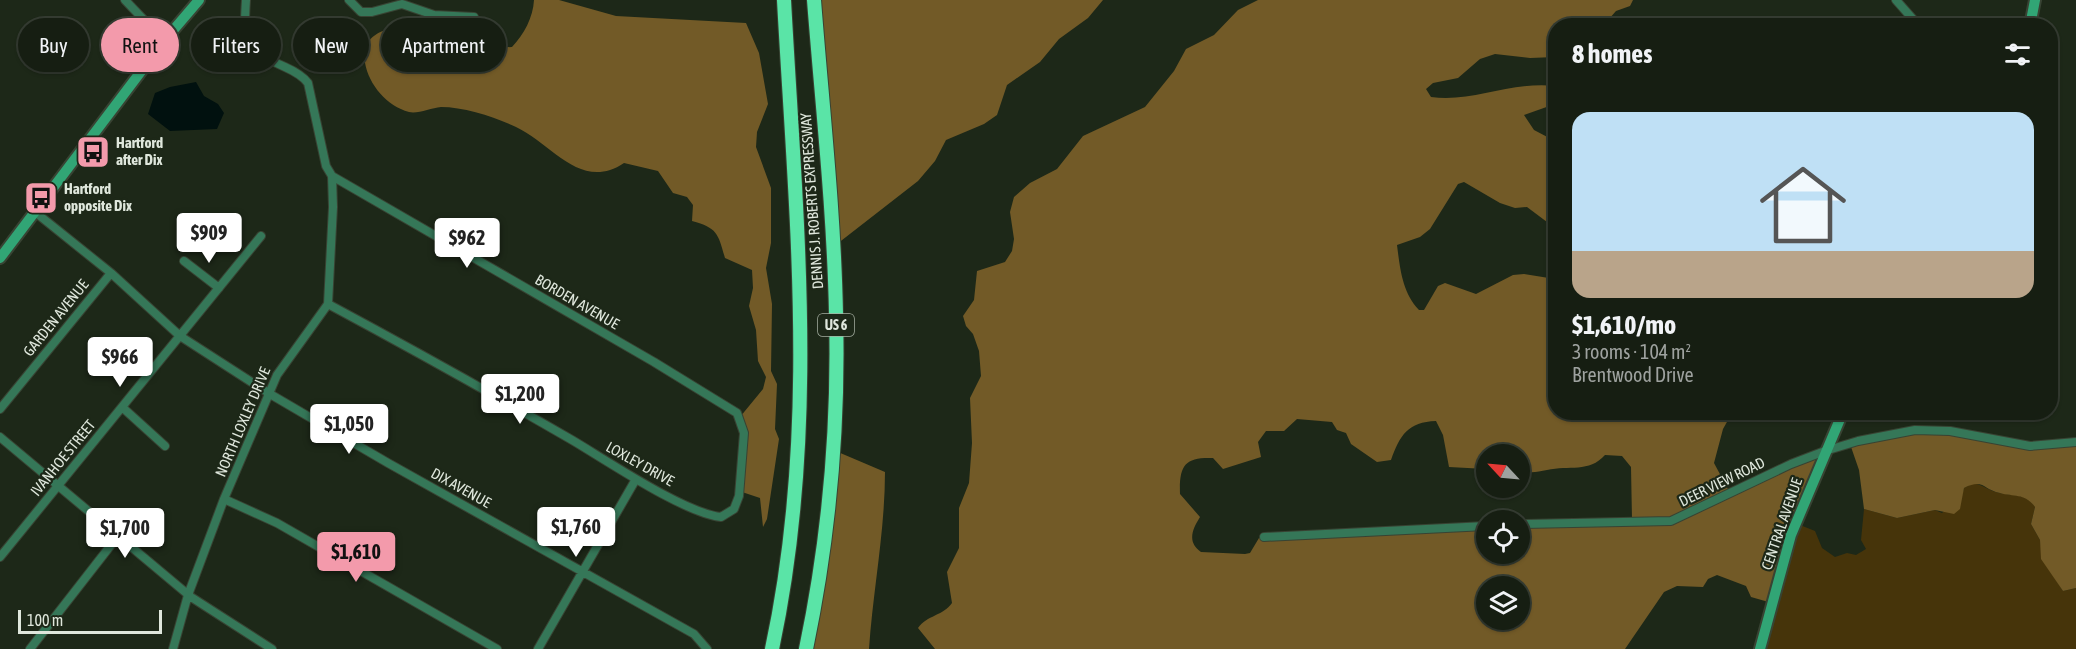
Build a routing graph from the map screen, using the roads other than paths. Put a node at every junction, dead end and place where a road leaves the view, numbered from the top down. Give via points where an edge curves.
1 (125, 0) edge
2 (199, 0) edge
3 (246, 0) edge
4 (349, 0) edge
5 (784, 0) edge
6 (814, 0) edge
7 (1896, 0) edge
8 (2035, 0) edge
9 (402, 2) edge
10 (474, 16) dead end
11 (142, 18) edge
12 (1911, 18) edge
13 (2032, 18) edge
14 (179, 23) edge
15 (141, 72) edge
16 (332, 177) junction
17 (35, 212) junction
18 (261, 236) dead end
19 (0, 258) edge
20 (184, 261) dead end
21 (111, 273) junction
22 (219, 288) junction
23 (328, 304) junction
24 (180, 336) junction
25 (270, 394) junction
26 (122, 407) junction
27 (0, 409) edge
28 (1839, 420) edge
29 (0, 437) edge
30 (2076, 442) edge
31 (165, 446) dead end
32 (1825, 451) junction
33 (636, 479) junction
34 (58, 486) junction
35 (224, 499) junction
36 (721, 517) joint
37 (1530, 524) edge
38 (1476, 526) edge
39 (118, 536) junction
40 (1264, 537) dead end
41 (0, 557) edge
42 (581, 573) junction
43 (189, 595) junction
44 (30, 649) edge
45 (173, 649) edge
46 (272, 649) edge
47 (497, 649) edge
48 (538, 649) edge
49 (707, 649) edge
50 (772, 649) edge
51 (806, 649) edge
52 (1760, 649) edge

1 - 11 street
2 - 14 main road
3 - 16 street via 245,28 250,47 295,71 308,83 326,166
4 - 9 street via 361,12
5 - 50 highway, DENNIS J. ROBERTS EXPRESSWAY / US 6 via 802,399 791,539
6 - 51 highway, DENNIS J. ROBERTS EXPRESSWAY / US 6 via 837,349 831,489
7 - 12 street
8 - 13 main road
9 - 10 street via 434,15
15 - 17 main road
16 - 23 street
16 - 36 street, BORDEN AVENUE via 736,413 744,433 739,496 729,515
17 - 19 main road
17 - 21 street, DIX AVENUE
18 - 22 street, IVANHOE STREET
20 - 22 street
21 - 24 street, DIX AVENUE
21 - 27 street, GARDEN AVENUE
22 - 24 street, IVANHOE STREET
23 - 25 street, NORTH LOXLEY DRIVE via 285,360
23 - 33 street, LOXLEY DRIVE via 458,373
24 - 25 street, DIX AVENUE
24 - 26 street, IVANHOE STREET
25 - 35 street, NORTH LOXLEY DRIVE
25 - 42 street, DIX AVENUE
26 - 31 street
26 - 34 street, IVANHOE STREET
28 - 32 main road, CENTRAL AVENUE
29 - 34 street
30 - 32 street, DEER VIEW ROAD via 2030,447 1934,429 1895,433
32 - 37 street, DEER VIEW ROAD via 1671,521
32 - 52 main road, CENTRAL AVENUE via 1791,535
33 - 36 street, LOXLEY DRIVE via 703,513
33 - 42 street
34 - 39 street
34 - 41 street, IVANHOE STREET
35 - 43 street, NORTH LOXLEY DRIVE
35 - 47 street via 277,524
38 - 40 street
39 - 43 street
39 - 44 street
42 - 48 street
42 - 49 street, DIX AVENUE via 694,634
43 - 45 street, NORTH LOXLEY DRIVE
43 - 46 street

